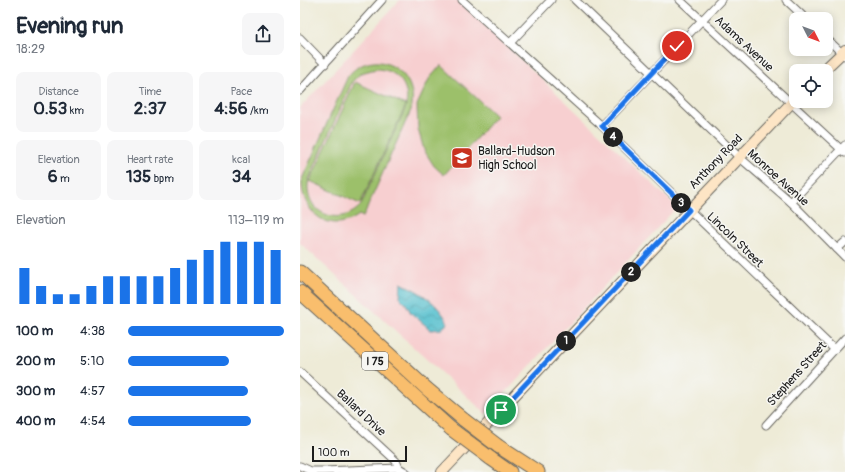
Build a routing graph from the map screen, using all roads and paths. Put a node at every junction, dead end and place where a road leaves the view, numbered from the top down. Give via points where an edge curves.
1 (381, 0) edge
2 (462, 0) edge
3 (551, 0) edge
4 (575, 0) edge
5 (680, 0) edge
6 (721, 0) edge
7 (786, 0) edge
8 (799, 12) edge
9 (702, 20) junction
10 (300, 38) edge
11 (510, 44) junction
12 (833, 44) edge
13 (844, 53) edge
14 (325, 64) junction
15 (832, 64) edge
16 (652, 73) junction
17 (300, 91) edge
18 (789, 96) edge
19 (789, 105) edge
20 (802, 108) edge
21 (602, 126) junction
22 (844, 149) edge
23 (739, 157) junction
24 (791, 202) junction
25 (689, 210) junction
26 (845, 242) edge
27 (838, 249) junction
28 (845, 257) edge
29 (300, 272) edge
30 (300, 292) edge
31 (845, 338) edge
32 (834, 350) junction
33 (300, 372) edge
34 (766, 425) dead end
35 (300, 466) edge
36 (403, 470) edge
37 (442, 472) edge
38 (510, 472) edge
39 (538, 472) edge

1 - 14 street
2 - 11 street, Lincoln Street
3 - 11 street
4 - 16 street, Monroe Avenue
5 - 9 street, Adams Avenue
6 - 9 street
7 - 8 street
9 - 16 street
9 - 18 street, Adams Avenue
10 - 14 street
11 - 21 street, Lincoln Street
12 - 13 street
13 - 15 street
14 - 17 street
16 - 21 street
16 - 23 street, Monroe Avenue
19 - 23 street, Anthony Road
20 - 22 street, Adams Avenue
21 - 25 street, Lincoln Street
22 - 24 street
23 - 24 street, Monroe Avenue
23 - 25 street, Anthony Road
24 - 27 street, Monroe Avenue
25 - 32 street, Lincoln Street
25 - 37 street, Anthony Road
26 - 27 street
27 - 28 street, Monroe Avenue
29 - 39 highway, I 75, bridge via 421,384 498,446
30 - 38 highway, I 75, bridge via 451,429
31 - 32 street, Stephens Street
32 - 34 street, Stephens Street
33 - 36 street, Ballard Drive
35 - 36 street via 311,471

